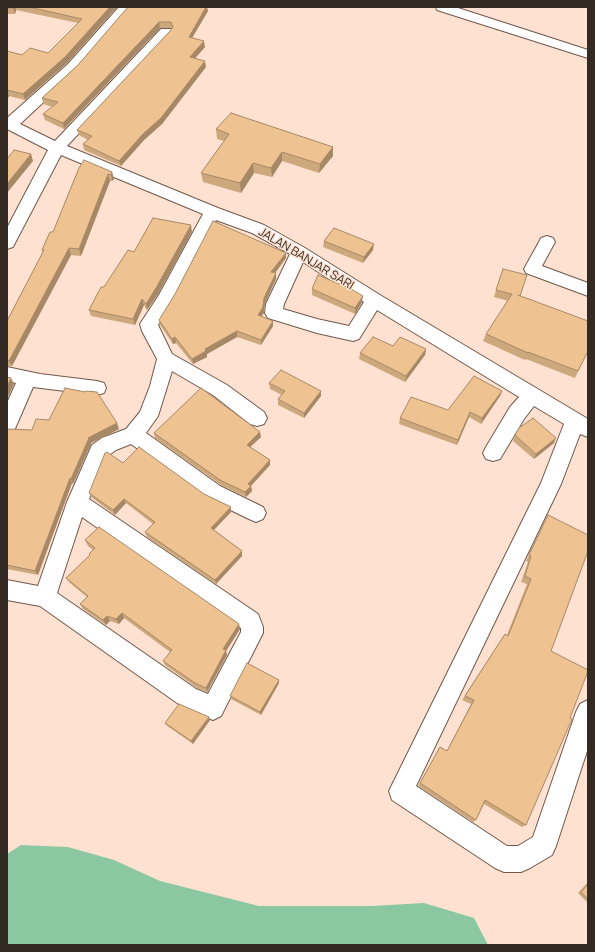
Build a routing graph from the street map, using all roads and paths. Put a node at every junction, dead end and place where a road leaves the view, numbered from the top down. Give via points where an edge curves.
1 (126, 7) edge
2 (442, 7) edge
3 (166, 32) edge
4 (588, 54) edge
5 (8, 124) edge
6 (57, 148) junction
7 (212, 212) junction
8 (547, 242) dead end
9 (7, 243) edge
10 (299, 252) junction
11 (588, 290) edge
12 (374, 300) junction
13 (166, 359) junction
14 (7, 374) edge
15 (27, 378) junction
16 (97, 388) dead end
17 (531, 395) junction
18 (257, 418) dead end
19 (7, 425) edge
20 (585, 426) edge
21 (133, 435) junction
22 (493, 453) dead end
23 (77, 502) junction
24 (256, 513) dead end
25 (7, 590) edge
26 (45, 597) junction
27 (588, 712) edge

1 - 5 street via 73,67
2 - 4 street
3 - 6 street
5 - 6 street, JALAN BANJAR SARI
6 - 7 street, JALAN BANJAR SARI
6 - 9 street
7 - 10 street, JALAN BANJAR SARI via 258,229
7 - 13 street via 166,299 149,324
8 - 11 street via 532,269
10 - 12 street, JALAN BANJAR SARI
10 - 12 street via 275,304 274,313 353,334
12 - 17 street, JALAN BANJAR SARI
13 - 18 street via 220,390
13 - 21 street via 148,416
14 - 15 street
15 - 16 street
15 - 19 street
17 - 20 street, JALAN BANJAR SARI
17 - 22 street
20 - 27 street via 550,484 401,791 504,858 521,859 543,846
21 - 23 street via 109,444 99,451
21 - 24 street via 213,492
23 - 26 street
23 - 26 street via 250,621 252,633 213,708 188,698
25 - 26 street

